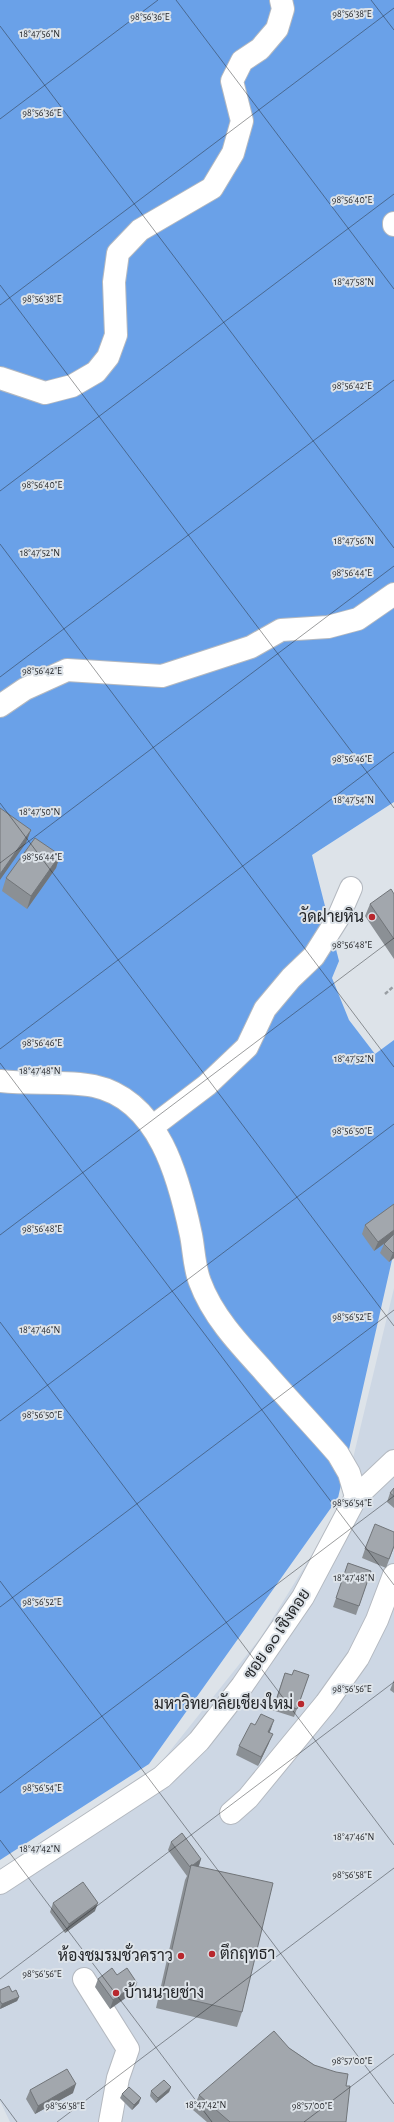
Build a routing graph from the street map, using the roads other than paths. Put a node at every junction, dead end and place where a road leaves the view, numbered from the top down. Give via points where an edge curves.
1 (281, 0) edge
2 (0, 378) edge
3 (394, 594) edge
4 (0, 706) edge
5 (351, 888) dead end
6 (0, 1082) edge
7 (152, 1127) junction
8 (394, 1461) edge
9 (356, 1497) junction
10 (394, 1575) edge
11 (232, 1813) dead end
12 (0, 1883) edge
13 (84, 1979) dead end
14 (110, 2122) edge

1 - 2 street via 283,9 277,29 260,49 242,62 232,81 242,121 233,153 212,188 140,230 118,253 114,282 116,335 108,357 96,372 72,386 45,393
3 - 4 street via 358,619 328,627 281,630 251,648 162,676 67,670 25,689
5 - 7 street via 338,918 314,956 264,1009 247,1047 207,1085
6 - 7 street via 93,1086 116,1093 135,1106
7 - 9 street via 173,1167 200,1282 218,1316 236,1340 338,1454 349,1473
8 - 9 street, ซอย ๑๐ เชิงดอย
9 - 12 street, ซอย ๑๐ เชิงดอย via 304,1597 242,1686 199,1741 162,1777
10 - 11 street via 377,1620 358,1658 326,1703 248,1798
13 - 14 street via 128,2049 118,2078

